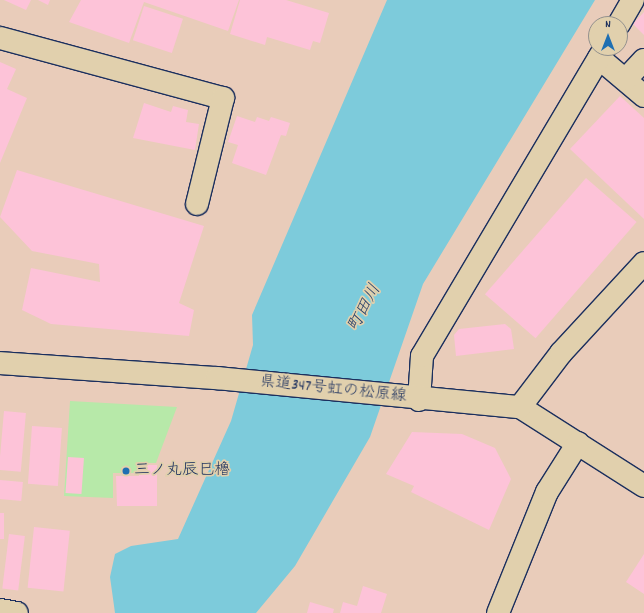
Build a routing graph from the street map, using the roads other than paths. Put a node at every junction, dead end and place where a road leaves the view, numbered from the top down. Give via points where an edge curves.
1 (633, 0) edge
2 (624, 16) edge
3 (0, 38) edge
4 (600, 56) edge
5 (605, 56) edge
6 (644, 60) edge
7 (626, 79) junction
8 (644, 96) edge
9 (197, 204) dead end
10 (644, 264) edge
11 (0, 363) edge
12 (409, 398) junction
13 (520, 407) junction
14 (578, 443) junction
15 (644, 486) edge
16 (0, 610) edge
17 (17, 613) edge
18 (498, 613) edge

1 - 2 street
3 - 9 street via 223,98
4 - 12 street via 422,356
5 - 7 street
6 - 7 street
7 - 8 street
10 - 13 street via 561,353
11 - 12 street, 県道347号虹の松原線 via 217,378
12 - 13 street, 県道347号虹の松原線
13 - 14 street, 県道347号虹の松原線
14 - 15 street, 県道347号虹の松原線
14 - 18 street via 547,492
16 - 17 street

